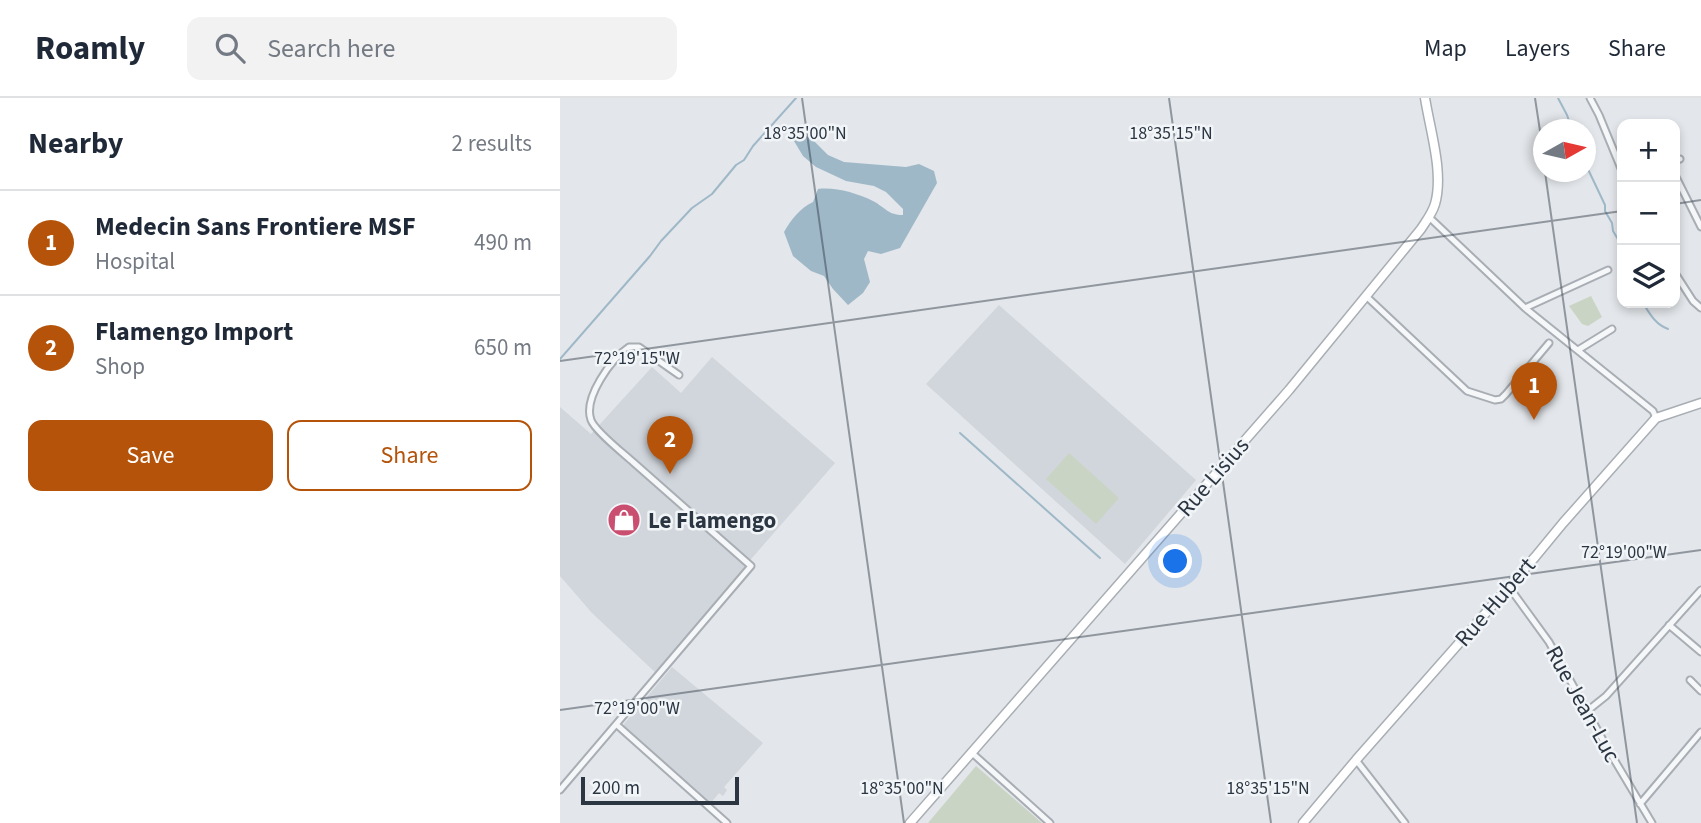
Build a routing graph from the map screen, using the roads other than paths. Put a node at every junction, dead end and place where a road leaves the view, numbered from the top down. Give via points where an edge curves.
1 (1425, 98) edge
2 (1590, 98) edge
3 (1617, 160) edge
4 (1678, 182) edge
5 (1434, 222) junction
6 (1701, 227) edge
7 (1608, 270) dead end
8 (1680, 280) edge
9 (1366, 296) junction
10 (1701, 308) edge
11 (1525, 309) junction
12 (1612, 329) dead end
13 (1549, 343) dead end
14 (1578, 350) junction
15 (679, 375) dead end
16 (1700, 405) edge
17 (1656, 418) junction
18 (1509, 587) junction
19 (1701, 590) edge
20 (1669, 625) junction
21 (1701, 652) edge
22 (1690, 680) dead end
23 (1701, 691) edge
24 (1586, 712) junction
25 (617, 724) junction
26 (1701, 732) edge
27 (971, 752) junction
28 (1356, 760) junction
29 (560, 790) edge
30 (1640, 804) junction
31 (1309, 821) edge
32 (727, 823) edge
33 (910, 823) edge
34 (1051, 823) edge
35 (1405, 823) edge
36 (1652, 823) edge

1 - 5 street, Rue Lisius via 1438,172
2 - 3 street
4 - 6 street
5 - 9 street, Rue Lisius
5 - 11 street
7 - 11 street
8 - 10 street
9 - 13 street via 1467,391 1492,400 1506,394
9 - 27 street, Rue Lisius
11 - 14 street
12 - 14 street
14 - 17 street via 1654,411
15 - 25 street via 639,347 629,347 600,381 590,400 590,420 751,566
16 - 17 street
17 - 18 street, Rue Hubert
18 - 24 street, Rue Jean-Luc via 1549,642
18 - 28 street, Rue Hubert
19 - 20 street
20 - 21 street
20 - 24 street
22 - 23 street
24 - 30 street, Rue Jean-Luc
25 - 29 street
25 - 32 street
26 - 30 street
27 - 33 street, Rue Lisius
27 - 34 street
28 - 31 street, Rue Hubert
28 - 35 street
30 - 36 street, Rue Jean-Luc

